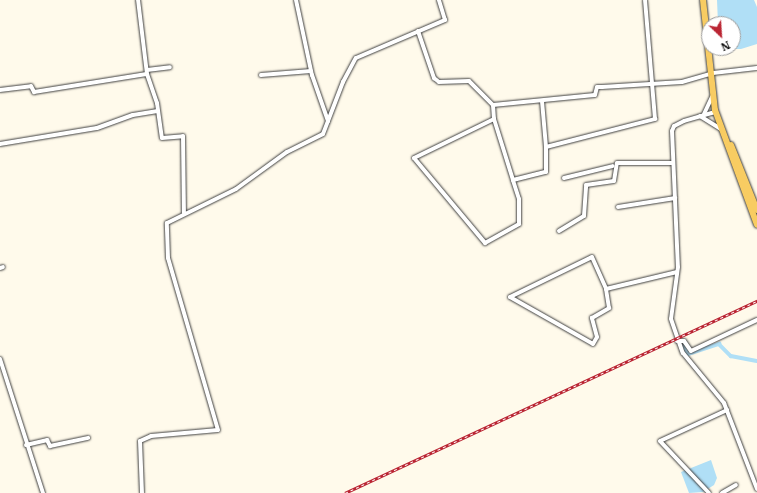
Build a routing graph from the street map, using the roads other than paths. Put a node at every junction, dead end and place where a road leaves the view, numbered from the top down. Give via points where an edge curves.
1 (138, 0) edge
2 (296, 0) edge
3 (439, 0) edge
4 (645, 0) edge
5 (703, 0) edge
6 (707, 0) edge
7 (708, 16) edge
8 (418, 31) junction
9 (710, 56) edge
10 (170, 67) dead end
11 (757, 68) edge
12 (311, 71) junction
13 (147, 72) junction
14 (711, 74) junction
15 (261, 75) dead end
16 (651, 85) junction
17 (0, 90) edge
18 (712, 97) junction
19 (542, 101) junction
20 (493, 105) junction
21 (158, 111) junction
22 (715, 112) junction
23 (701, 116) junction
24 (494, 119) junction
25 (328, 121) junction
26 (721, 129) junction
27 (0, 144) edge
28 (546, 147) junction
29 (672, 163) junction
30 (614, 166) junction
31 (564, 178) dead end
32 (513, 180) junction
33 (675, 198) junction
34 (618, 207) dead end
35 (757, 210) edge
36 (184, 213) junction
37 (757, 225) edge
38 (559, 231) dead end
39 (677, 272) junction
40 (606, 289) junction
41 (757, 320) edge
42 (677, 342) junction
43 (0, 359) edge
44 (727, 410) junction
45 (88, 438) dead end
46 (26, 445) junction
47 (736, 485) dead end
48 (757, 489) edge
49 (43, 493) edge
50 (142, 493) edge
51 (709, 493) edge
52 (722, 493) edge

1 - 13 street
2 - 12 street
3 - 8 street via 445,20
4 - 16 street
5 - 14 main road
6 - 7 main road
8 - 20 street via 434,78 439,82 468,81
8 - 25 street via 356,58
9 - 14 main road
10 - 13 street
11 - 14 street
12 - 15 street
12 - 25 street
13 - 17 street via 34,92 31,86
13 - 21 street
14 - 16 street
14 - 18 main road
14 - 35 main road via 720,115
16 - 19 street via 602,86 597,88 594,95
16 - 28 street via 653,122
18 - 22 main road
18 - 23 street
19 - 20 street
19 - 28 street
20 - 24 street
21 - 27 street via 133,115 97,128
21 - 36 street via 162,138 183,136
22 - 23 street
22 - 26 main road
23 - 26 street
23 - 29 street via 674,126
24 - 32 street
24 - 32 street via 414,158 485,243 521,219
25 - 36 street via 323,134 287,152 236,189
26 - 37 main road
28 - 32 street via 546,172
29 - 30 street
29 - 33 street
30 - 31 street
30 - 38 street via 614,181 586,184 584,216
33 - 34 street
33 - 39 street
36 - 50 street via 167,223 166,247 218,430 151,436 140,441
39 - 40 street
39 - 42 street via 671,319
40 - 40 street via 609,308 592,318 597,337 593,344 510,297 592,257
41 - 42 street via 691,351 684,341
42 - 44 street
43 - 46 street
44 - 48 street
44 - 51 street via 660,441
45 - 46 street via 50,446 47,440
46 - 49 street
47 - 52 street

